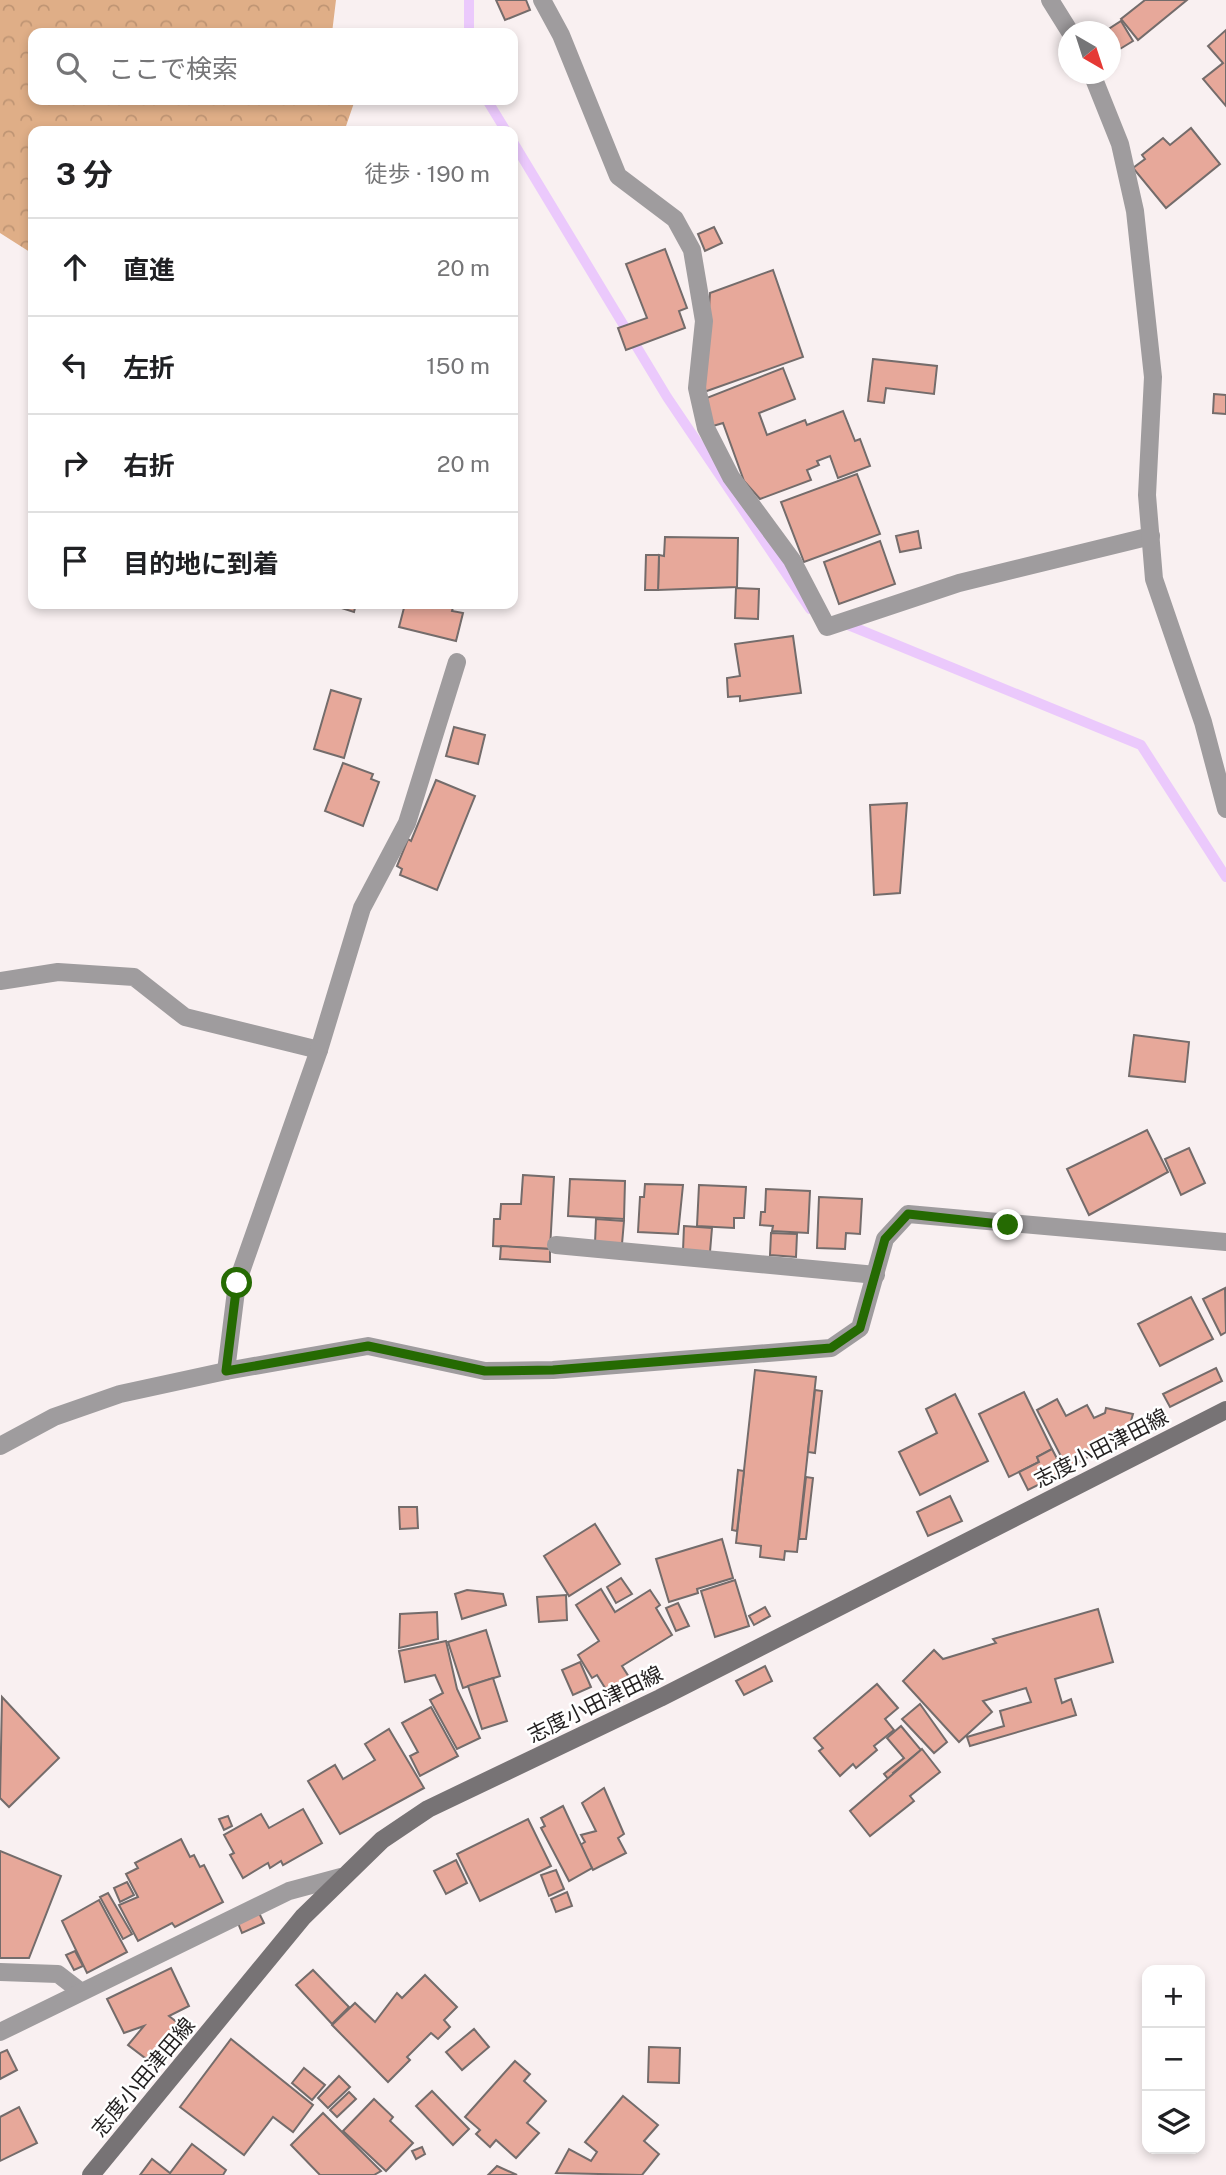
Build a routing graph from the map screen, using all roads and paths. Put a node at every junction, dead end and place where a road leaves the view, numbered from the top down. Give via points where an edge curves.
1 (542, 0) edge
2 (1050, 0) edge
3 (1063, 21) edge
4 (1096, 84) edge
5 (1151, 536) junction
6 (457, 662) dead end
7 (1226, 810) edge
8 (0, 981) edge
9 (320, 1050) junction
10 (1226, 1242) edge
11 (556, 1245) dead end
12 (876, 1275) junction
13 (226, 1371) junction
14 (1226, 1410) edge
15 (0, 1446) edge
16 (341, 1877) junction
17 (0, 1972) edge
18 (80, 1991) junction
19 (0, 2032) edge
20 (91, 2175) edge

1 - 5 street via 561,35 618,176 676,219 692,250 704,321 697,388 706,428 731,477 792,561 827,627 959,583
2 - 3 street
4 - 5 street via 1120,144 1135,211 1153,377 1147,495
5 - 7 street via 1154,579 1203,722
6 - 9 street via 407,824 362,908
8 - 9 street via 58,972 134,976 185,1017
9 - 13 street via 237,1283
10 - 12 street via 908,1214 885,1239
11 - 12 street
12 - 13 street via 860,1328 831,1348 553,1370 485,1371 368,1346
13 - 15 street via 120,1394 54,1417
14 - 16 main road, 志度小田津田線 via 660,1698 428,1809 382,1840
16 - 18 street via 289,1891
16 - 20 main road, 志度小田津田線
17 - 18 street via 58,1974
18 - 19 street

